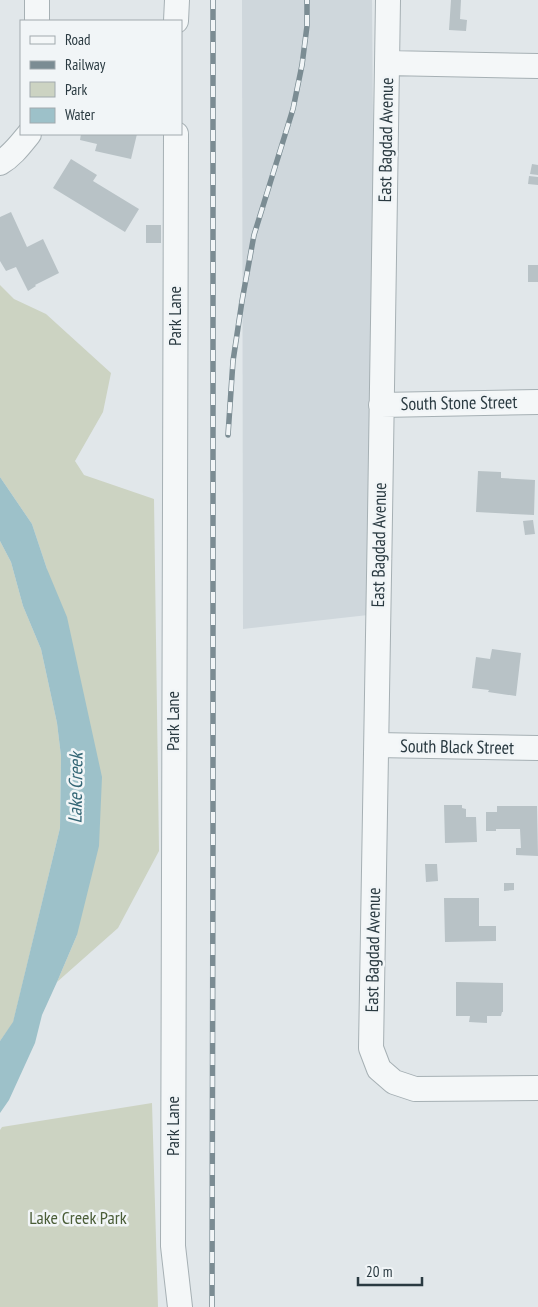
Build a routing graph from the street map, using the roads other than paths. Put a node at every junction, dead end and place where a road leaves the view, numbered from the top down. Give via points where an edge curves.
1 (37, 0) edge
2 (177, 0) edge
3 (388, 0) edge
4 (37, 20) edge
5 (176, 20) edge
6 (387, 64) junction
7 (538, 66) edge
8 (28, 135) edge
9 (176, 135) edge
10 (0, 163) edge
11 (538, 402) edge
12 (381, 405) junction
13 (377, 745) junction
14 (538, 748) edge
15 (538, 1088) edge
16 (180, 1307) edge

1 - 4 street
2 - 5 street
3 - 6 street, East Bagdad Avenue
6 - 7 street
6 - 12 street, East Bagdad Avenue
8 - 10 street
9 - 16 street, Park Lane via 172,1246
11 - 12 street, South Stone Street
12 - 13 street, East Bagdad Avenue
13 - 14 street, South Black Street
13 - 15 street, East Bagdad Avenue via 371,1048 379,1069 394,1082 415,1089

